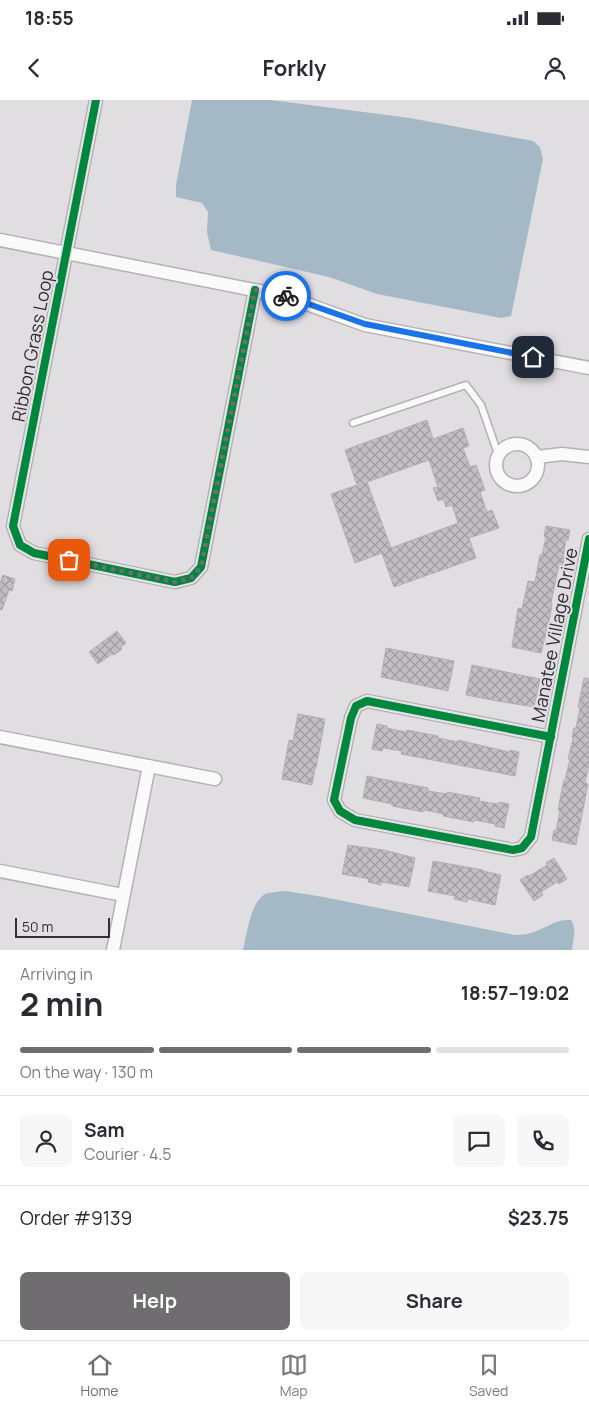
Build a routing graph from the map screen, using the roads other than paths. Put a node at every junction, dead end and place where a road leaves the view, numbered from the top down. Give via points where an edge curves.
1 (96, 100) edge
2 (0, 240) edge
3 (66, 253) junction
4 (255, 290) junction
5 (589, 368) edge
6 (353, 423) dead end
7 (498, 454) junction
8 (536, 457) junction
9 (589, 457) edge
10 (589, 539) edge
11 (0, 737) edge
12 (550, 737) junction
13 (149, 766) junction
14 (215, 779) dead end
15 (0, 871) edge
16 (123, 895) junction
17 (113, 950) edge

1 - 3 street, Ribbon Grass Loop
2 - 3 street
3 - 4 street
3 - 4 street, Ribbon Grass Loop via 13,526 20,545 34,553 175,582 191,578 201,567
4 - 5 street via 285,296 365,324
6 - 7 lane via 466,385 481,404
7 - 8 street via 509,445 522,444
7 - 8 street via 495,468 502,480 514,486 522,486 533,478 537,472
8 - 9 street via 562,454
10 - 12 street, Manatee Village Drive
11 - 13 street
12 - 12 street, Manatee Village Drive via 531,837 522,848 513,850 355,820 340,811 334,800 351,718 356,706 367,701
13 - 14 street
13 - 16 street
15 - 16 street
16 - 17 street

